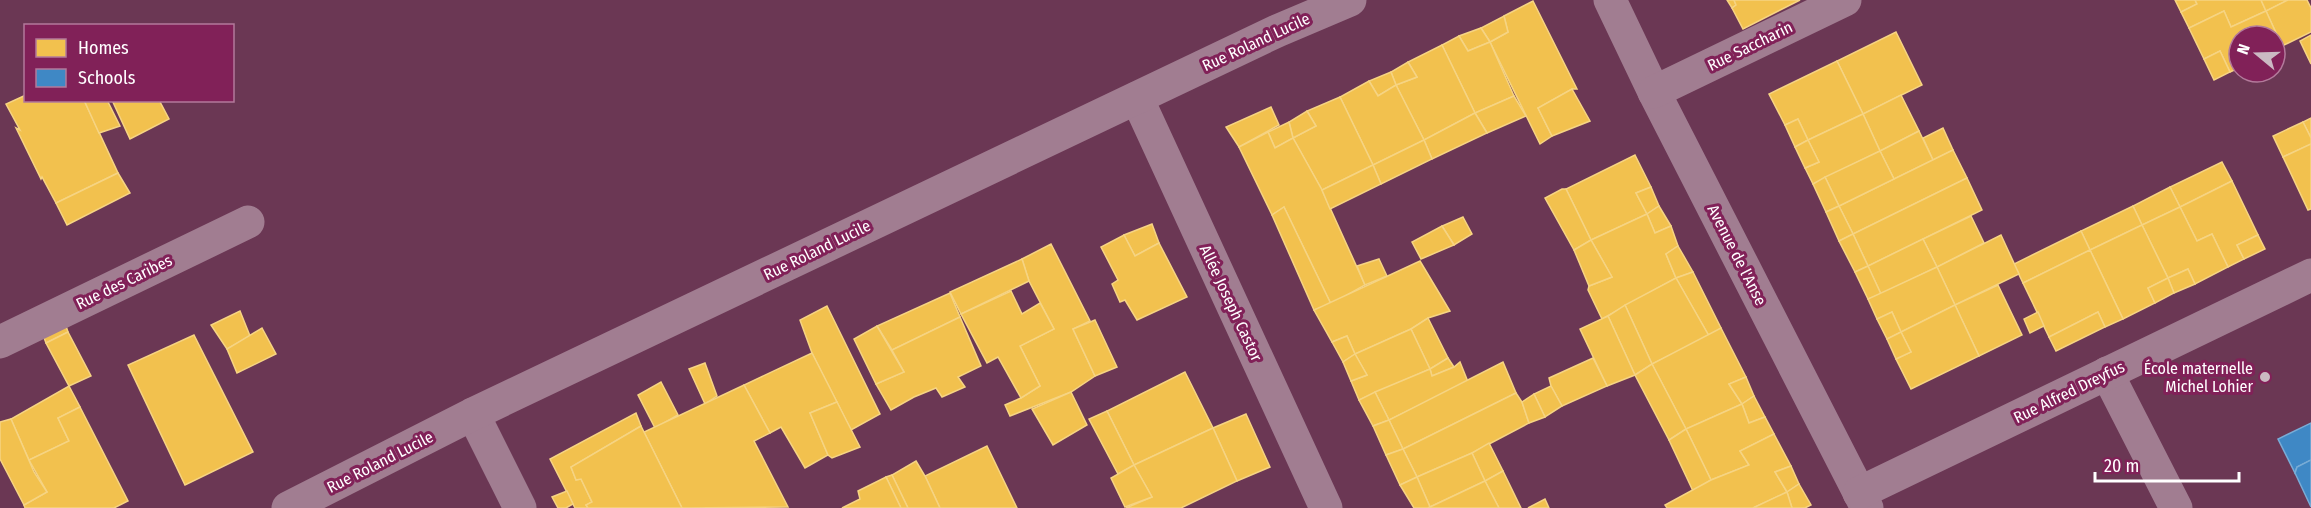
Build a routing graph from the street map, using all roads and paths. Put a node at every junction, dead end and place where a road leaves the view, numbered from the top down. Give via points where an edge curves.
1 (1350, 0) edge
2 (1610, 0) edge
3 (1845, 0) edge
4 (1654, 92) junction
5 (1137, 98) junction
6 (248, 222) dead end
7 (2311, 275) edge
8 (0, 342) edge
9 (2107, 373) junction
10 (473, 414) junction
11 (1863, 501) edge
12 (288, 508) edge
13 (520, 508) edge
14 (1326, 508) edge
15 (2176, 508) edge

1 - 5 street, Rue Roland Lucile
2 - 4 street, Avenue de l'Anse
3 - 4 street, Rue Saccharin
4 - 11 street, Avenue de l'Anse
5 - 10 street, Rue Roland Lucile
5 - 14 street, Allée Joseph Castor
6 - 8 street, Rue des Caribes
7 - 9 street, Rue Alfred Dreyfus
9 - 11 street, Rue Alfred Dreyfus
9 - 15 street
10 - 12 street, Rue Roland Lucile
10 - 13 street

